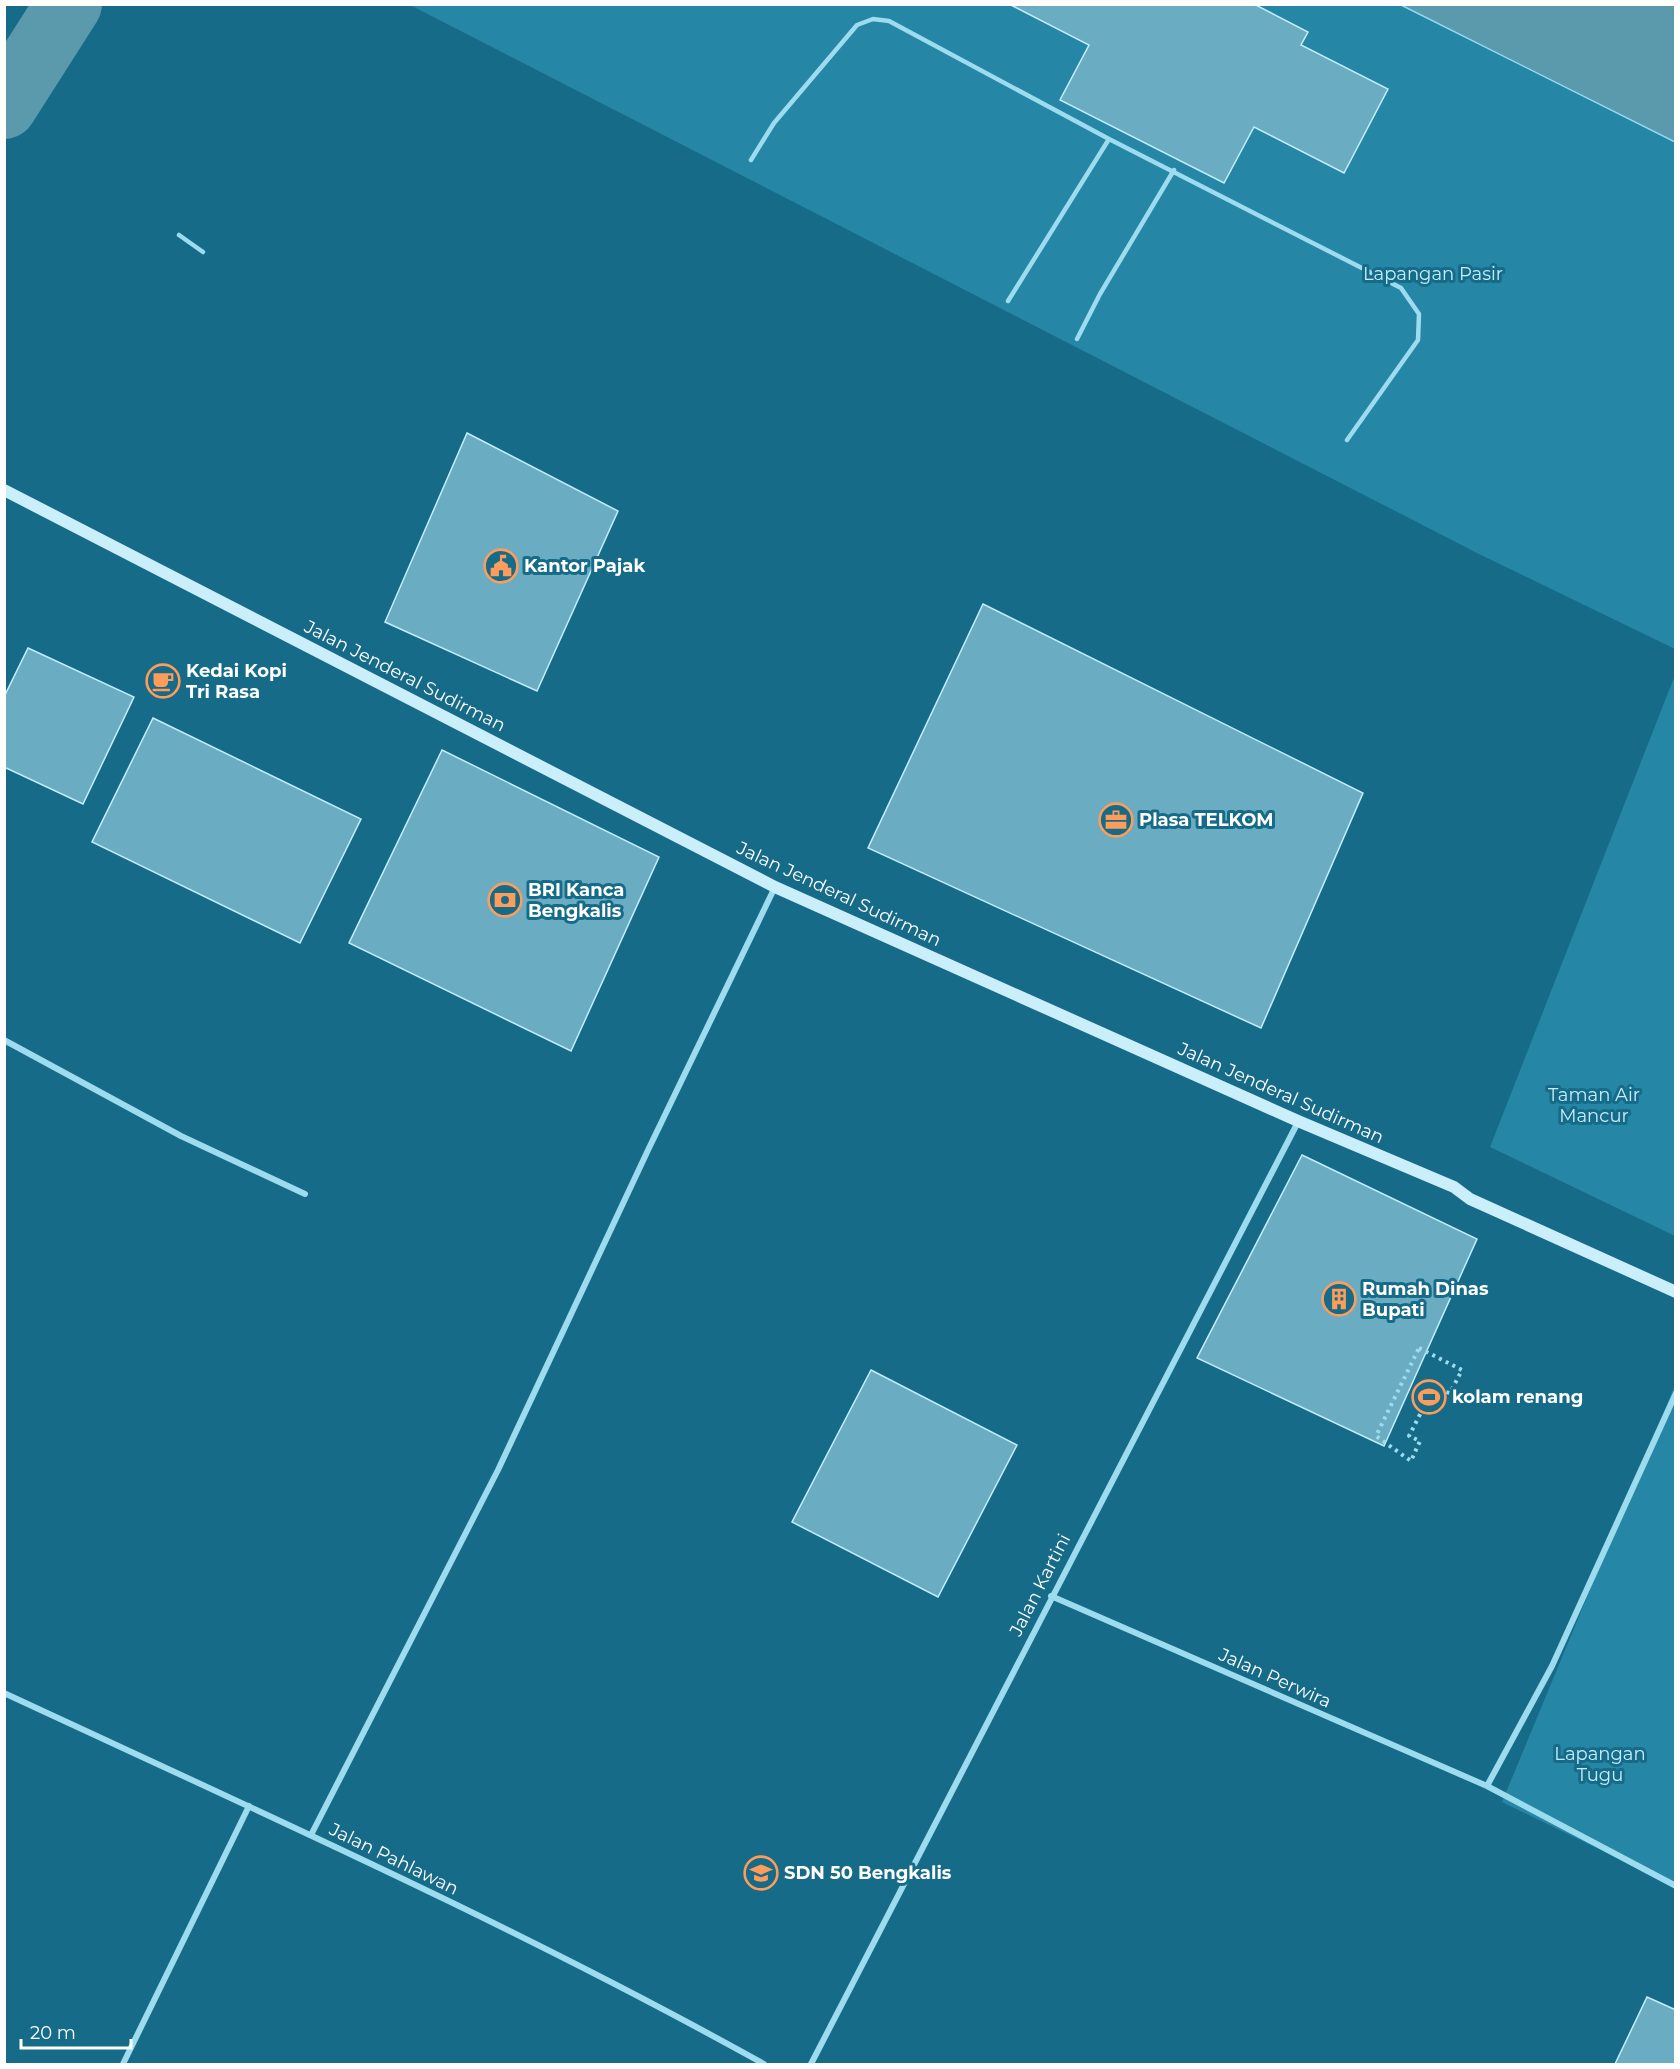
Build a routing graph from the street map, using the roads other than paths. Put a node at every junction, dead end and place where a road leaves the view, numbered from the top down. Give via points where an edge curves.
1 (1109, 139) junction
2 (751, 160) dead end
3 (1174, 170) junction
4 (179, 235) dead end
5 (203, 252) dead end
6 (1008, 301) dead end
7 (1077, 339) dead end
8 (1347, 440) dead end
9 (4, 490) edge
10 (776, 887) junction
11 (4, 1040) edge
12 (1298, 1121) junction
13 (304, 1194) dead end
14 (1676, 1293) edge
15 (1676, 1393) edge
16 (1051, 1596) junction
17 (4, 1693) edge
18 (1487, 1786) junction
19 (249, 1806) junction
20 (311, 1835) junction
21 (1676, 1886) edge
22 (123, 2064) edge
23 (764, 2064) edge
24 (811, 2064) edge

1 - 2 lane via 889,21 873,18 857,25 774,123
1 - 3 lane
1 - 6 lane
3 - 7 lane
3 - 8 lane via 1401,288 1419,314 1418,340
4 - 5 lane
9 - 10 street, Jalan Jenderal Sudirman
10 - 12 street, Jalan Jenderal Sudirman
10 - 20 street via 498,1470
11 - 13 street via 181,1136
12 - 14 street, Jalan Jenderal Sudirman via 1454,1188 1470,1199
12 - 16 street, Jalan Kartini
15 - 18 street via 1552,1666
16 - 18 street, Jalan Perwira
16 - 24 street, Jalan Kartini
17 - 19 street, Jalan Pahlawan
18 - 21 street, Jalan Perwira
19 - 20 street, Jalan Pahlawan
19 - 22 street
20 - 23 street, Jalan Pahlawan via 638,1994

